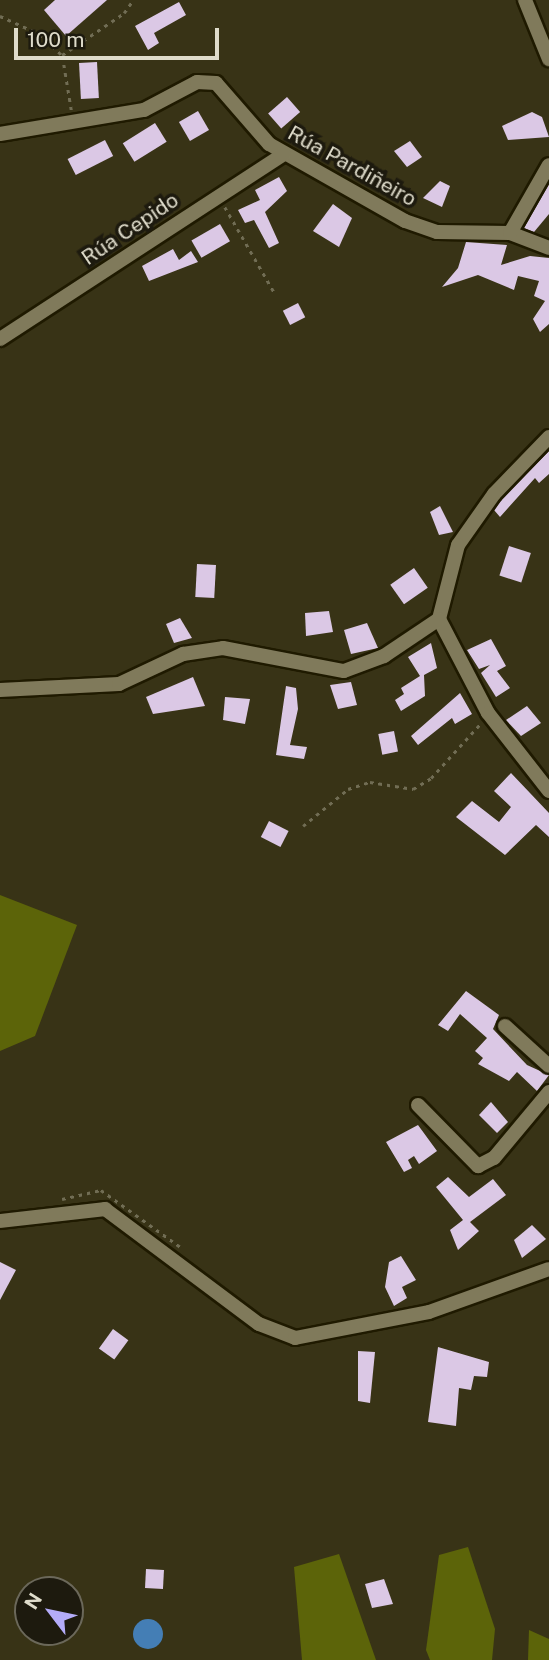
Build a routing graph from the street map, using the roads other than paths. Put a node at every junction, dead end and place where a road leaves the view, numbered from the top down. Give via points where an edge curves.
1 (525, 0) edge
2 (549, 59) edge
3 (0, 134) edge
4 (284, 153) junction
5 (549, 165) edge
6 (510, 233) junction
7 (549, 248) edge
8 (0, 339) edge
9 (549, 437) edge
10 (439, 619) junction
11 (0, 690) edge
12 (549, 792) edge
13 (505, 1026) dead end
14 (549, 1066) edge
15 (549, 1092) edge
16 (418, 1105) dead end
17 (0, 1221) edge
18 (549, 1269) edge

1 - 2 street
3 - 4 street, Rúa Pardiñeiro via 144,110 197,82 216,83
4 - 6 street, Rúa Pardiñeiro via 405,221 437,232
4 - 8 street, Rúa Cepido
5 - 6 street
6 - 7 street, Rúa Pardiñeiro
9 - 10 street via 494,494 458,545
10 - 11 street via 384,656 344,671 312,670 223,648 183,654 119,684
10 - 12 street via 488,713
13 - 14 street
15 - 16 street via 495,1158 478,1166
17 - 18 street via 105,1209 259,1324 295,1338 429,1312

